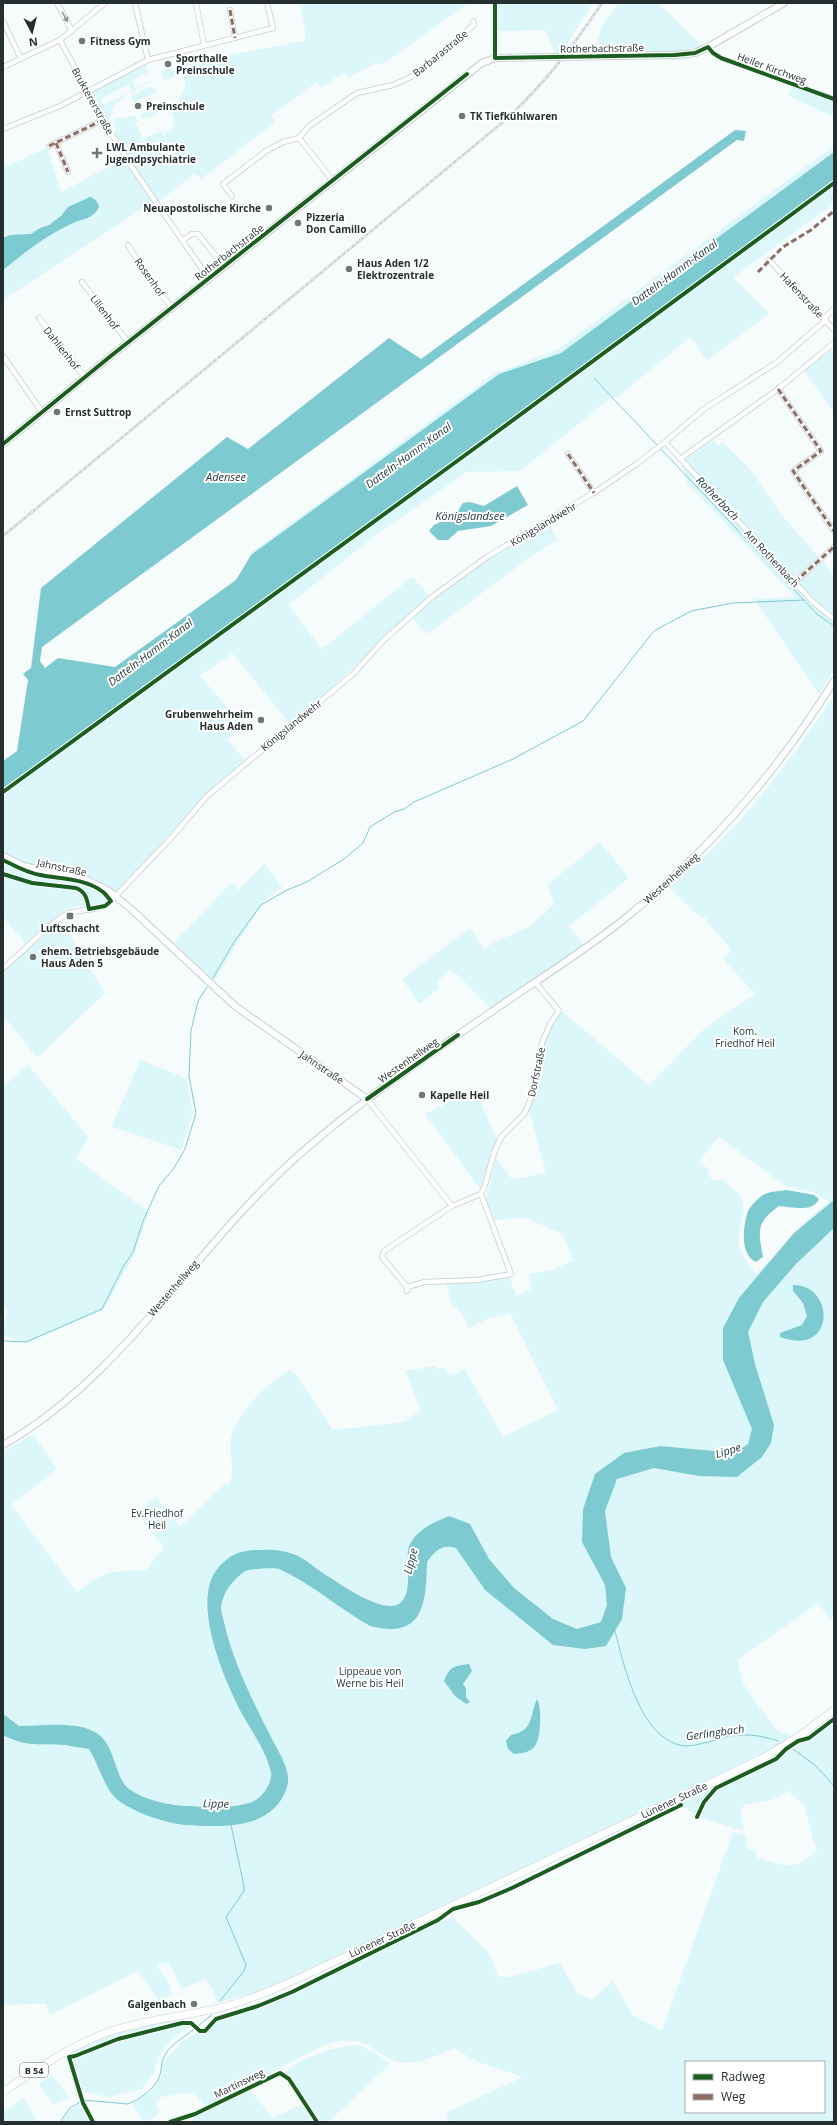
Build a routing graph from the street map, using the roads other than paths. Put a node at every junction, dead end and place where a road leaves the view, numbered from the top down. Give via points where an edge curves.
1 (58, 3) edge
2 (105, 3) edge
3 (135, 3) edge
4 (196, 3) edge
5 (267, 3) edge
6 (496, 3) edge
7 (784, 3) edge
8 (230, 10) dead end
9 (3, 21) edge
10 (473, 21) dead end
11 (72, 30) junction
12 (235, 38) junction
13 (60, 40) junction
14 (204, 45) junction
15 (708, 48) junction
16 (495, 58) junction
17 (21, 59) junction
18 (148, 60) junction
19 (3, 67) edge
20 (87, 91) junction
21 (834, 99) edge
22 (104, 120) junction
23 (3, 129) edge
24 (299, 138) junction
25 (56, 143) junction
26 (49, 146) dead end
27 (68, 172) dead end
28 (333, 181) junction
29 (232, 196) dead end
30 (183, 240) junction
31 (128, 245) dead end
32 (219, 260) dead end
33 (769, 260) dead end
34 (209, 279) junction
35 (82, 282) dead end
36 (172, 308) junction
37 (834, 309) edge
38 (39, 318) dead end
39 (825, 319) junction
40 (834, 330) edge
41 (128, 342) junction
42 (834, 343) edge
43 (3, 356) edge
44 (85, 378) junction
45 (778, 389) junction
46 (42, 412) junction
47 (665, 442) junction
48 (3, 444) edge
49 (568, 454) dead end
50 (680, 459) junction
51 (594, 493) junction
52 (834, 531) edge
53 (834, 547) edge
54 (795, 582) junction
55 (834, 619) edge
56 (834, 681) edge
57 (3, 856) edge
58 (116, 895) junction
59 (3, 968) edge
60 (535, 982) junction
61 (367, 1099) junction
62 (481, 1194) junction
63 (452, 1206) junction
64 (3, 1445) edge
65 (834, 1710) edge
66 (67, 2051) junction
67 (3, 2092) edge
68 (93, 2122) edge
69 (170, 2122) edge
70 (317, 2122) edge

1 -> 11 street
2 - 11 street
3 - 18 street
4 - 14 street
5 - 12 street via 273,28
6 - 16 street
7 - 15 main road, Rotherbachstraße
8 - 12 street
9 - 17 street
10 - 24 street, Barbarastraße via 474,25 411,77 393,85 357,93 308,126
11 - 13 street
12 - 14 street
13 - 17 street
13 - 20 street, Bruktererstraße
14 - 18 street
15 - 16 main road, Rotherbachstraße via 695,53 675,55
15 - 21 street, Heiler Kirchweg via 721,58
16 - 28 main road, Rotherbachstraße via 477,66
17 - 19 street
18 - 20 street
20 - 22 street, Bruktererstraße
20 - 23 street via 60,106
22 - 25 street
22 - 30 street, Bruktererstraße via 131,166
24 - 28 street
24 - 29 street via 283,142 266,151 223,184
25 - 26 street
25 - 27 street
28 - 34 main road, Rotherbachstraße
30 - 32 street via 192,234 198,234
30 - 34 street, Bruktererstraße
31 - 36 street, Rosenhof
33 - 39 street, Hafenstraße
34 - 36 main road, Rotherbachstraße
35 - 41 street, Lilienhof
36 - 41 main road, Rotherbachstraße
37 - 39 street, Königslandwehr
38 - 44 street, Dahlienhof
39 - 40 street, Hafenstraße
39 - 47 street, Königslandwehr via 776,363 704,409
41 - 44 main road, Rotherbachstraße
42 - 45 street
43 - 46 street
44 - 46 main road, Rotherbachstraße
45 - 50 street
45 - 52 street via 820,451 793,471
46 - 48 main road, Rotherbachstraße
47 - 50 street
47 - 51 street, Königslandwehr
49 - 51 street
50 - 54 street, Am Rothenbach
51 - 58 street, Königslandwehr via 487,557 432,597 384,640 353,674 206,796 171,838
53 - 54 street
54 - 55 street, Am Rothenbach via 813,602
56 - 60 main road, Westenhellweg via 766,779 699,852 622,921
57 - 58 main road, Jahnstraße via 32,869 85,879
58 - 59 street, Königslandwehr via 104,906 79,910 65,916
58 - 61 main road, Jahnstraße via 235,1006
60 - 61 main road, Westenhellweg
60 - 62 street, Dorfstraße via 559,1011 542,1043 534,1091 525,1112 501,1137
61 - 63 street
61 - 64 main road, Westenhellweg via 300,1154 246,1206 134,1334 95,1374 60,1405
62 - 63 street
62 - 63 street via 511,1274 477,1280 431,1281 407,1289 382,1256 384,1251
65 - 66 main road, Lünener Straße / B 54 via 793,1740 754,1762 286,1984 220,2007 121,2028
66 - 67 main road, Lünener Straße / B 54
66 - 68 street via 80,2096
69 - 70 street, Martinsweg via 195,2114 280,2073 289,2079

